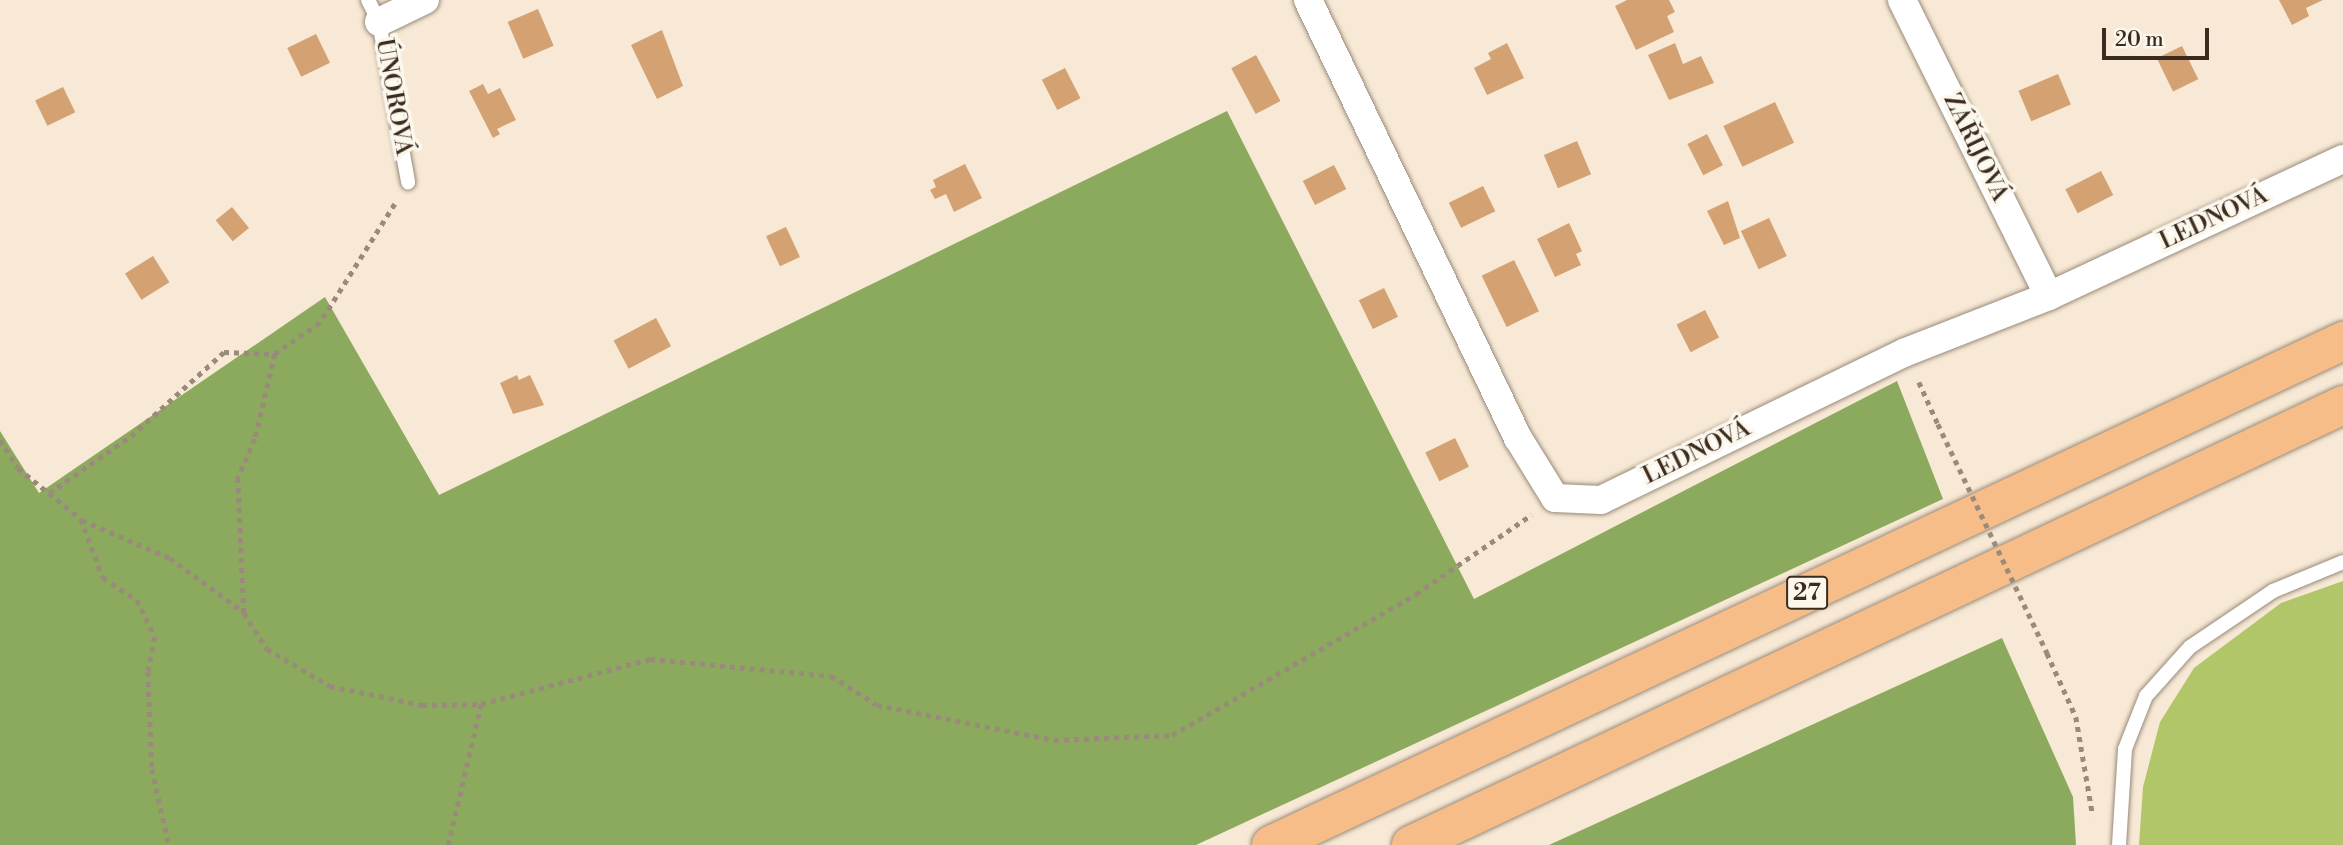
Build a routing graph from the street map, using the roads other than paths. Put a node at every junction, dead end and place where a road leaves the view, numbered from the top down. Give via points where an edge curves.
1 (425, 0) edge
2 (1308, 0) edge
3 (1902, 0) edge
4 (374, 11) edge
5 (2343, 159) edge
6 (408, 182) road end
7 (2049, 296) junction
8 (2343, 341) edge
9 (2343, 405) edge
10 (2343, 562) edge
11 (1271, 845) edge
12 (1411, 845) edge
13 (2119, 845) edge

1 - 4 street, ÚNOROVÁ
2 - 7 street, LEDNOVÁ via 1518,438 1555,498 1601,500 1906,352
3 - 7 street, ZÁŘIJOVÁ
4 - 6 lane, ÚNOROVÁ
5 - 7 street, LEDNOVÁ
8 - 11 highway, 27
9 - 12 highway, 27
10 - 13 lane via 2273,591 2201,640 2146,696 2125,749

